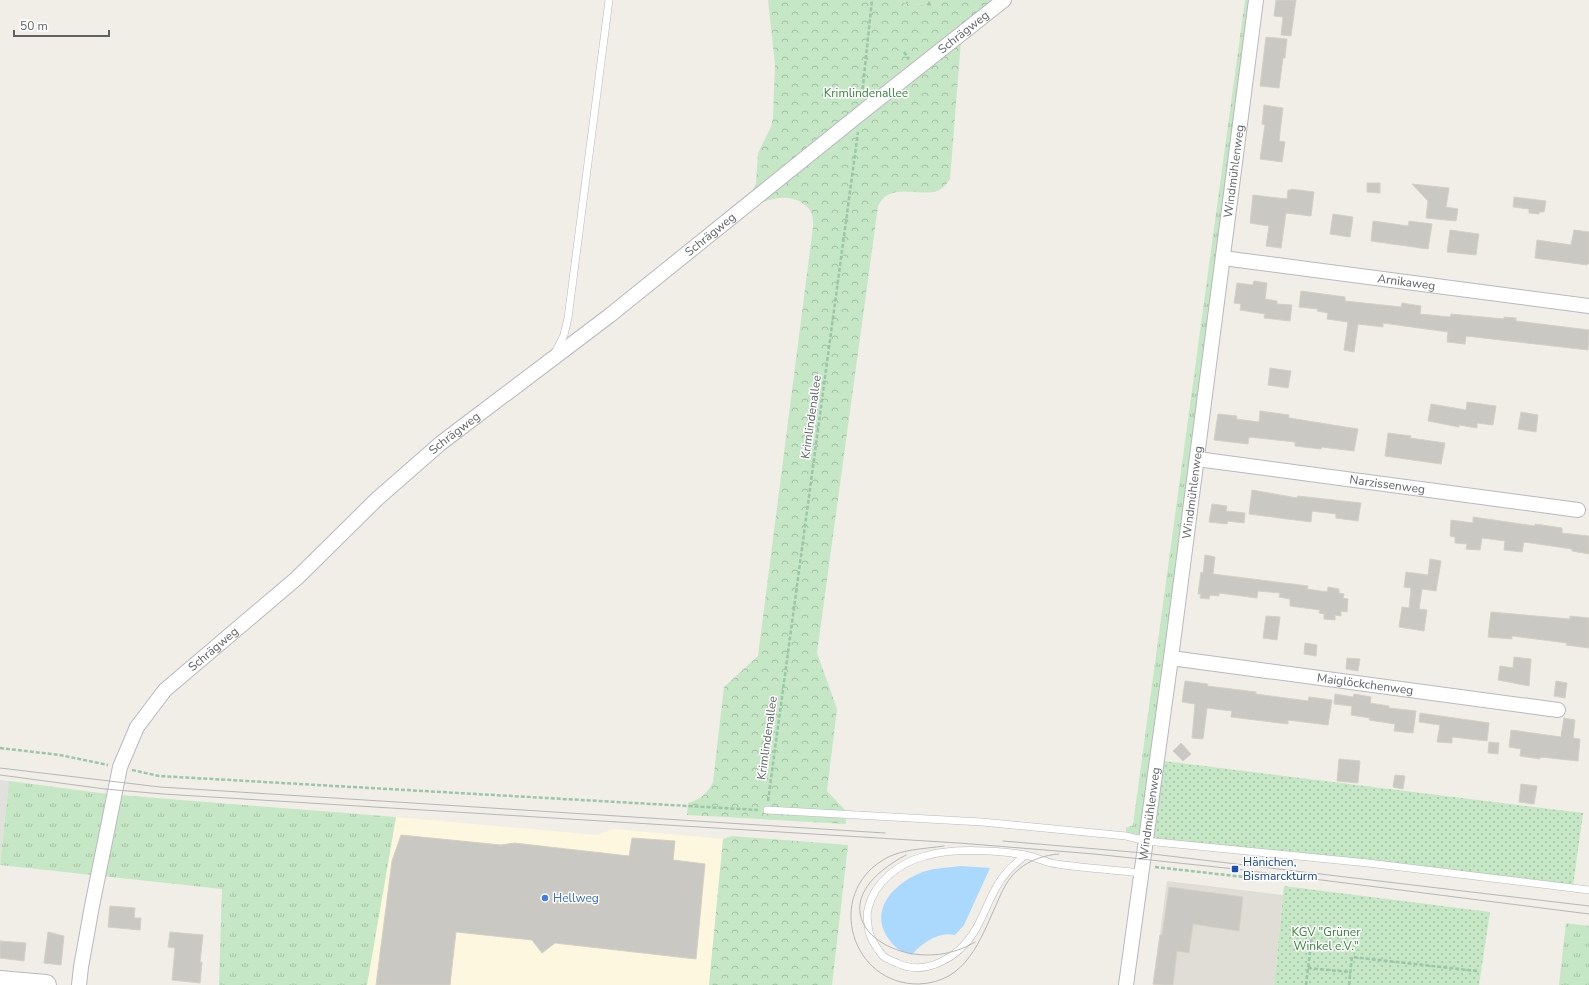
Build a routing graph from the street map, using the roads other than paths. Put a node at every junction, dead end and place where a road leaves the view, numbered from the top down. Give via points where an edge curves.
1 (609, 0) edge
2 (1004, 0) edge
3 (1256, 0) edge
4 (1223, 258) junction
5 (1589, 306) edge
6 (551, 360) junction
7 (1197, 459) junction
8 (1578, 510) dead end
9 (1171, 658) junction
10 (1558, 710) dead end
11 (767, 810) road end
12 (1146, 841) junction
13 (1025, 855) junction
14 (1142, 869) junction
15 (1589, 890) edge
16 (0, 981) edge
17 (46, 985) edge
18 (79, 985) edge
19 (1126, 985) edge

1 - 6 lane via 568,318 564,335
2 - 6 street, Schrägweg
3 - 4 street, Windmühlenweg
4 - 5 street, Arnikaweg
4 - 7 street, Windmühlenweg
6 - 18 street, Schrägweg via 435,448 377,499 297,578 165,690 137,727 120,767 90,913
7 - 8 street, Narzissenweg
7 - 9 street, Windmühlenweg
9 - 10 street, Maiglöckchenweg
9 - 12 street, Windmühlenweg
11 - 12 lane via 982,822 1126,836
12 - 14 street, Windmühlenweg
12 - 15 lane via 1368,863
13 - 13 lane via 1007,871 996,886 973,934 960,949 945,960 914,968 884,956 874,944 868,927 867,910 873,893 885,878 903,865 925,856 957,851
13 - 14 lane via 1055,864
14 - 19 street, Windmühlenweg
16 - 17 street

